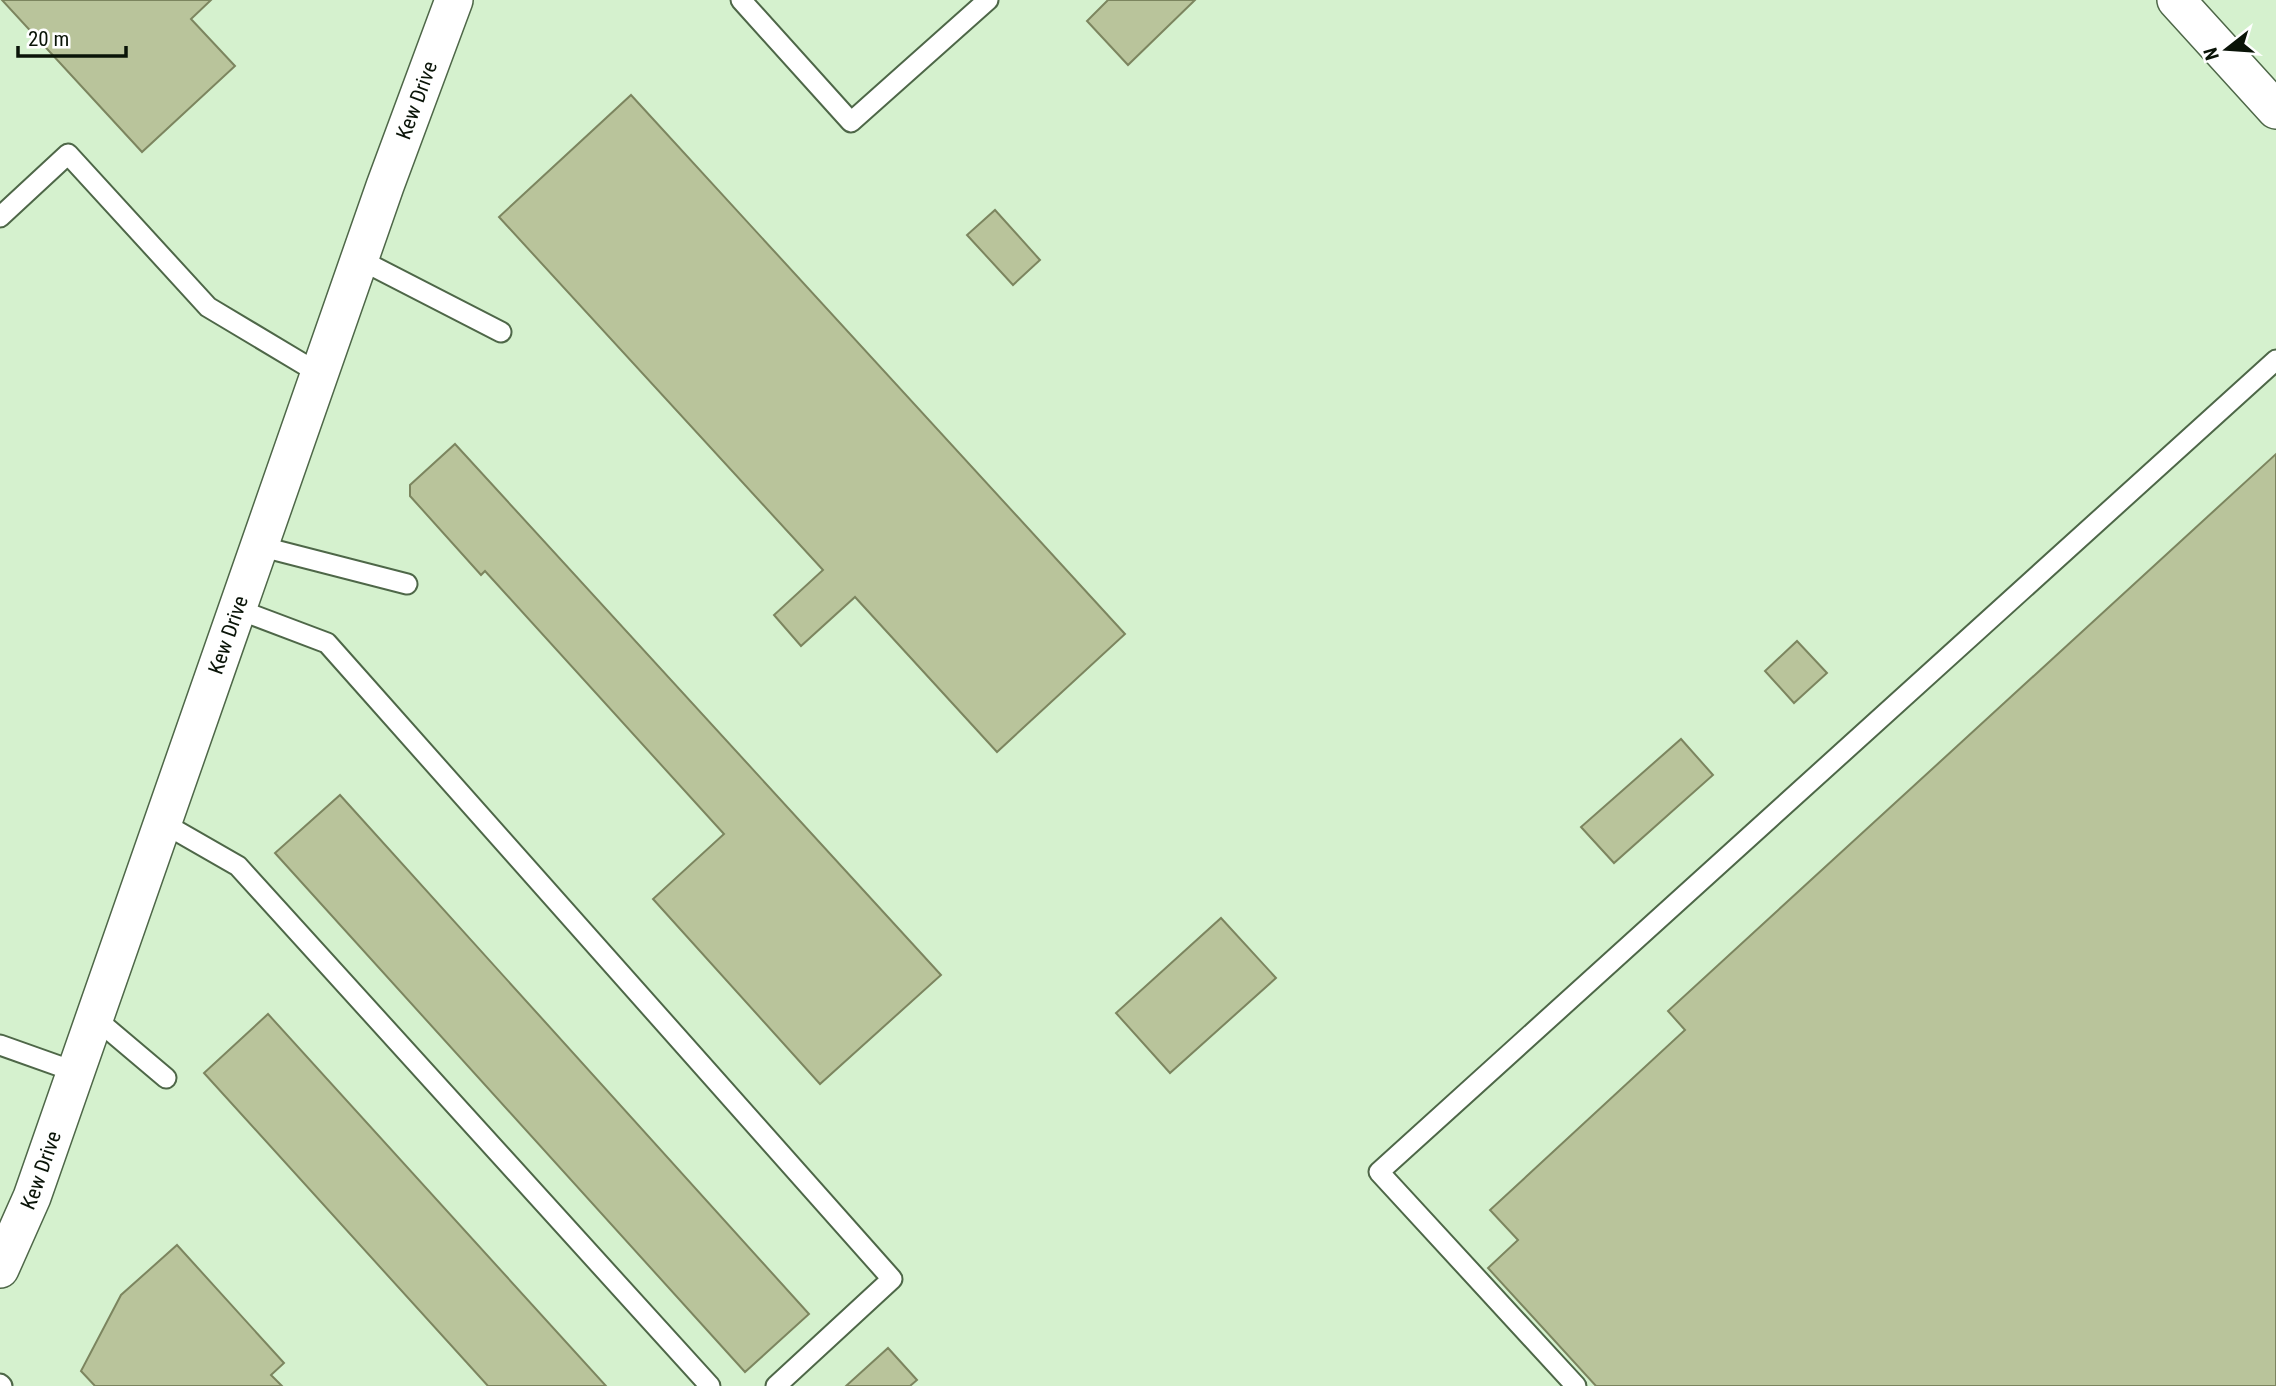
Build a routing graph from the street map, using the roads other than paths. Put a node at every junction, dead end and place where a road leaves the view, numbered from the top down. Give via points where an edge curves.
1 (454, 0) edge
2 (741, 0) edge
3 (988, 0) edge
4 (2176, 0) edge
5 (2276, 110) edge
6 (0, 217) edge
7 (359, 259) junction
8 (501, 332) dead end
9 (2276, 360) edge
10 (320, 374) junction
11 (259, 546) junction
12 (407, 584) dead end
13 (237, 609) junction
14 (163, 823) junction
15 (95, 1018) junction
16 (0, 1045) edge
17 (76, 1072) junction
18 (166, 1078) dead end
19 (0, 1269) edge
20 (710, 1386) edge
21 (776, 1386) edge
22 (1576, 1386) edge

1 - 7 street, Kew Drive
2 - 3 lane via 851,122
4 - 5 street
6 - 10 lane via 68,153 208,307
7 - 8 lane
7 - 10 street, Kew Drive
9 - 22 lane via 1379,1172
10 - 11 street, Kew Drive
11 - 12 lane
11 - 13 street, Kew Drive
13 - 14 street, Kew Drive
13 - 21 lane via 327,643 892,1279
14 - 15 street, Kew Drive
14 - 20 lane via 238,866
15 - 17 street, Kew Drive
15 - 18 lane
16 - 17 lane
17 - 19 street, Kew Drive via 32,1197

